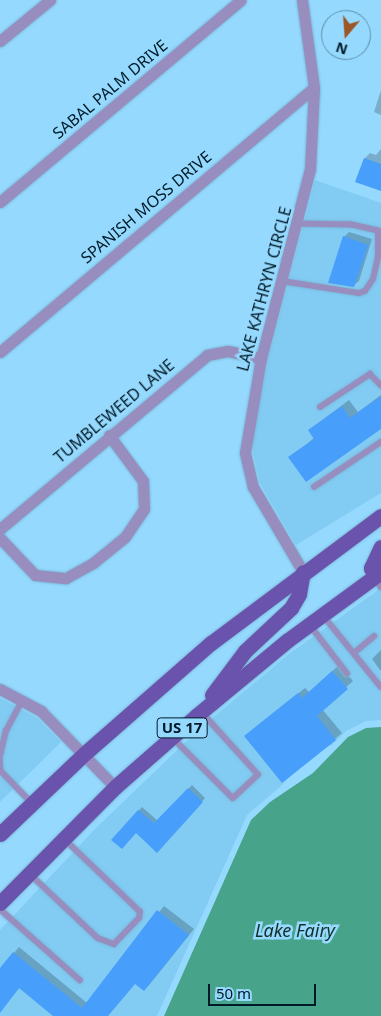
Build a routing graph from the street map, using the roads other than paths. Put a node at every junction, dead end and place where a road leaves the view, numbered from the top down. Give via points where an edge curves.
1 (50, 0) edge
2 (241, 0) edge
3 (302, 0) edge
4 (0, 41) edge
5 (314, 88) junction
6 (0, 202) edge
7 (298, 224) junction
8 (282, 281) junction
9 (0, 352) edge
10 (260, 358) junction
11 (381, 385) edge
12 (320, 407) dead end
13 (109, 435) junction
14 (381, 442) edge
15 (314, 488) dead end
16 (381, 516) edge
17 (0, 529) edge
18 (0, 538) edge
19 (381, 547) edge
20 (303, 572) junction
21 (379, 578) edge
22 (322, 615) junction
23 (309, 625) junction
24 (374, 636) dead end
25 (354, 653) junction
26 (348, 672) dead end
27 (381, 687) edge
28 (0, 689) edge
29 (23, 699) junction
30 (198, 714) junction
31 (3, 730) edge
32 (172, 737) junction
33 (84, 754) junction
34 (0, 757) edge
35 (115, 787) junction
36 (32, 803) junction
37 (0, 834) edge
38 (63, 838) junction
39 (28, 872) junction
40 (0, 903) edge
41 (0, 909) edge
42 (80, 980) dead end

1 - 4 street
2 - 6 street, SABAL PALM DRIVE
3 - 5 street, LAKE KATHRYN CIRCLE
5 - 7 street, LAKE KATHRYN CIRCLE via 310,169
5 - 9 street, SPANISH MOSS DRIVE
7 - 8 street, LAKE KATHRYN CIRCLE
7 - 8 lane via 351,225 378,231 378,257 373,279 365,291 358,293
8 - 10 street, LAKE KATHRYN CIRCLE
10 - 13 street, TUMBLEWEED LANE via 228,351 207,355
10 - 20 street, LAKE KATHRYN CIRCLE via 246,434 248,470 253,487
11 - 12 lane via 370,374
13 - 17 street, TUMBLEWEED LANE
13 - 18 street via 143,481 144,509 125,537 93,563 66,578 35,575
14 - 15 lane
16 - 20 main road, US 17
19 - 21 main road via 371,568
20 - 30 main road via 299,594 291,608 245,651
20 - 33 main road, US 17 via 211,642
21 - 22 main road, US 17
22 - 23 main road, US 17
22 - 25 lane
23 - 26 lane
23 - 30 main road, US 17
24 - 25 lane
25 - 27 lane
28 - 29 street
29 - 31 lane
29 - 33 street via 42,711
30 - 32 main road, US 17
30 - 32 lane via 258,775 233,798
31 - 34 lane
32 - 35 main road, US 17
33 - 35 street
33 - 36 main road, US 17
34 - 36 lane via 1,771
35 - 38 main road, US 17
36 - 37 main road, US 17
38 - 39 main road, US 17
38 - 39 lane via 140,912 139,918 114,944 98,938
39 - 40 main road, US 17
41 - 42 lane

